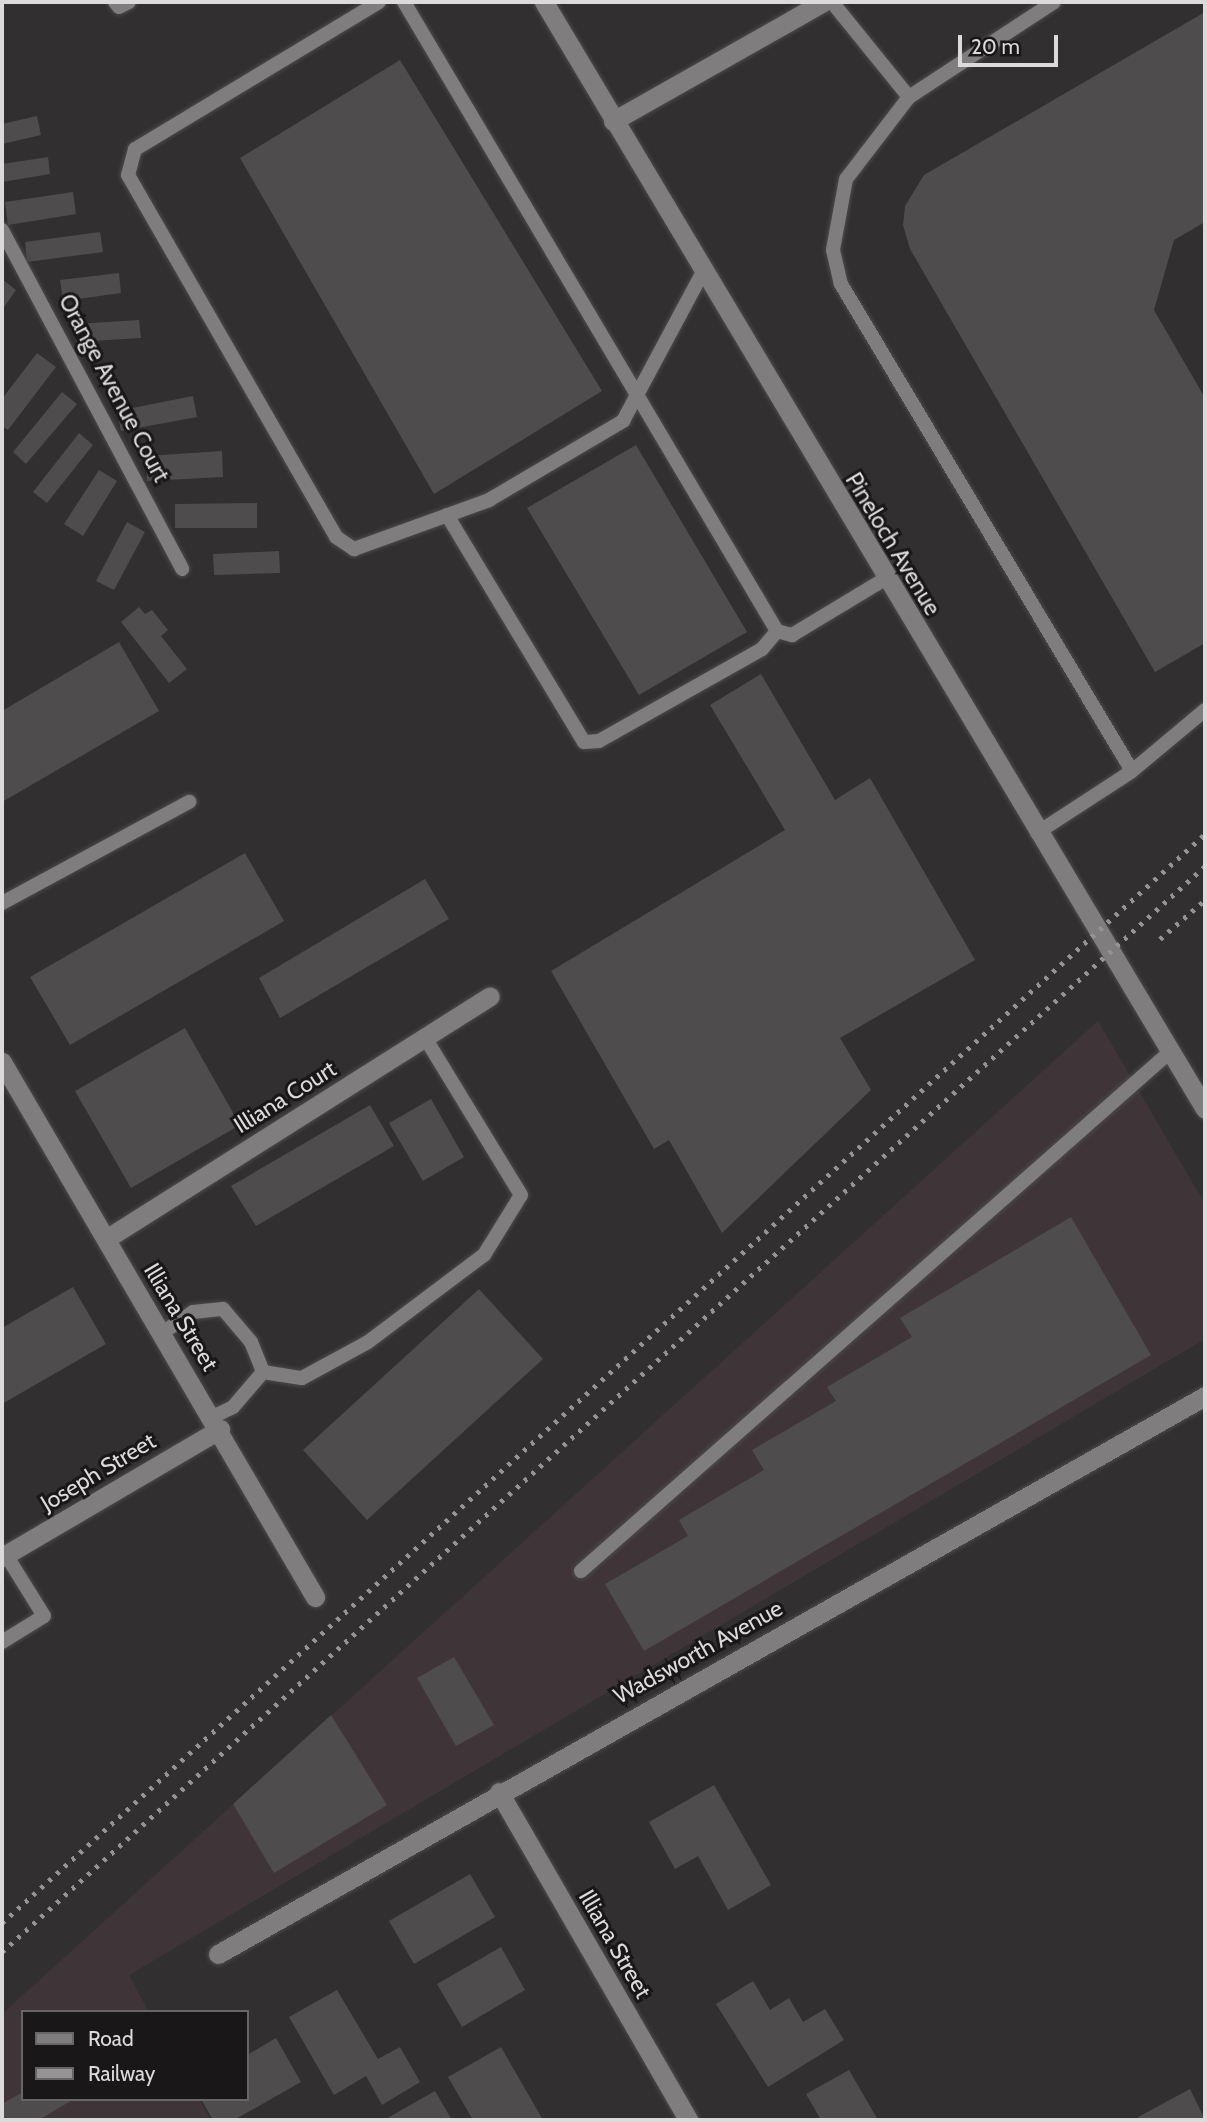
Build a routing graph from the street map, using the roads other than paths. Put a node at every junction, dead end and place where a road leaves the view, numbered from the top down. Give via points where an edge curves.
1 (116, 2) edge
2 (129, 2) edge
3 (379, 2) edge
4 (404, 2) edge
5 (544, 2) edge
6 (823, 2) edge
7 (832, 2) edge
8 (1054, 2) edge
9 (909, 97) junction
10 (613, 121) junction
11 (2, 230) edge
12 (703, 272) junction
13 (639, 393) junction
14 (447, 516) junction
15 (182, 569) dead end
16 (885, 579) junction
17 (777, 631) junction
18 (1205, 710) edge
19 (1132, 771) junction
20 (189, 802) dead end
21 (1038, 833) junction
22 (2, 903) edge
23 (490, 996) dead end
24 (425, 1038) junction
25 (1171, 1051) junction
26 (2, 1062) edge
27 (1205, 1109) edge
28 (106, 1239) junction
29 (162, 1333) junction
30 (263, 1372) junction
31 (1205, 1396) edge
32 (216, 1423) junction
33 (4, 1556) edge
34 (581, 1571) dead end
35 (315, 1597) dead end
36 (2, 1642) edge
37 (499, 1792) junction
38 (218, 1954) dead end
39 (688, 2120) edge

1 - 2 lane via 119,8
3 - 14 lane via 135,149 128,175 336,537 354,549
4 - 13 lane
5 - 10 street, Pineloch Avenue
6 - 10 street
7 - 9 lane
8 - 9 lane
9 - 19 lane via 846,180 833,250 841,284
10 - 12 street, Pineloch Avenue
11 - 15 lane, Orange Avenue Court
12 - 13 lane
12 - 16 street, Pineloch Avenue
13 - 14 lane via 623,421 489,500
13 - 17 lane
14 - 17 lane via 584,742 599,741 750,655
16 - 17 lane via 792,635
16 - 21 street, Pineloch Avenue
18 - 19 lane
19 - 21 lane
20 - 22 lane
21 - 25 street, Pineloch Avenue
23 - 24 street, Illiana Court
24 - 28 street, Illiana Court
24 - 30 lane via 521,1195 484,1255 368,1342 302,1378
25 - 27 street, Pineloch Avenue
25 - 34 lane
26 - 28 street, Illiana Street
28 - 29 street, Illiana Street
29 - 30 lane via 193,1312 223,1310 251,1342
29 - 32 street, Illiana Street
30 - 32 lane
31 - 37 street, Wadsworth Avenue
32 - 33 street, Joseph Street
32 - 35 street, Illiana Street
33 - 36 lane via 44,1616
37 - 38 street, Wadsworth Avenue
37 - 39 street, Illiana Street

